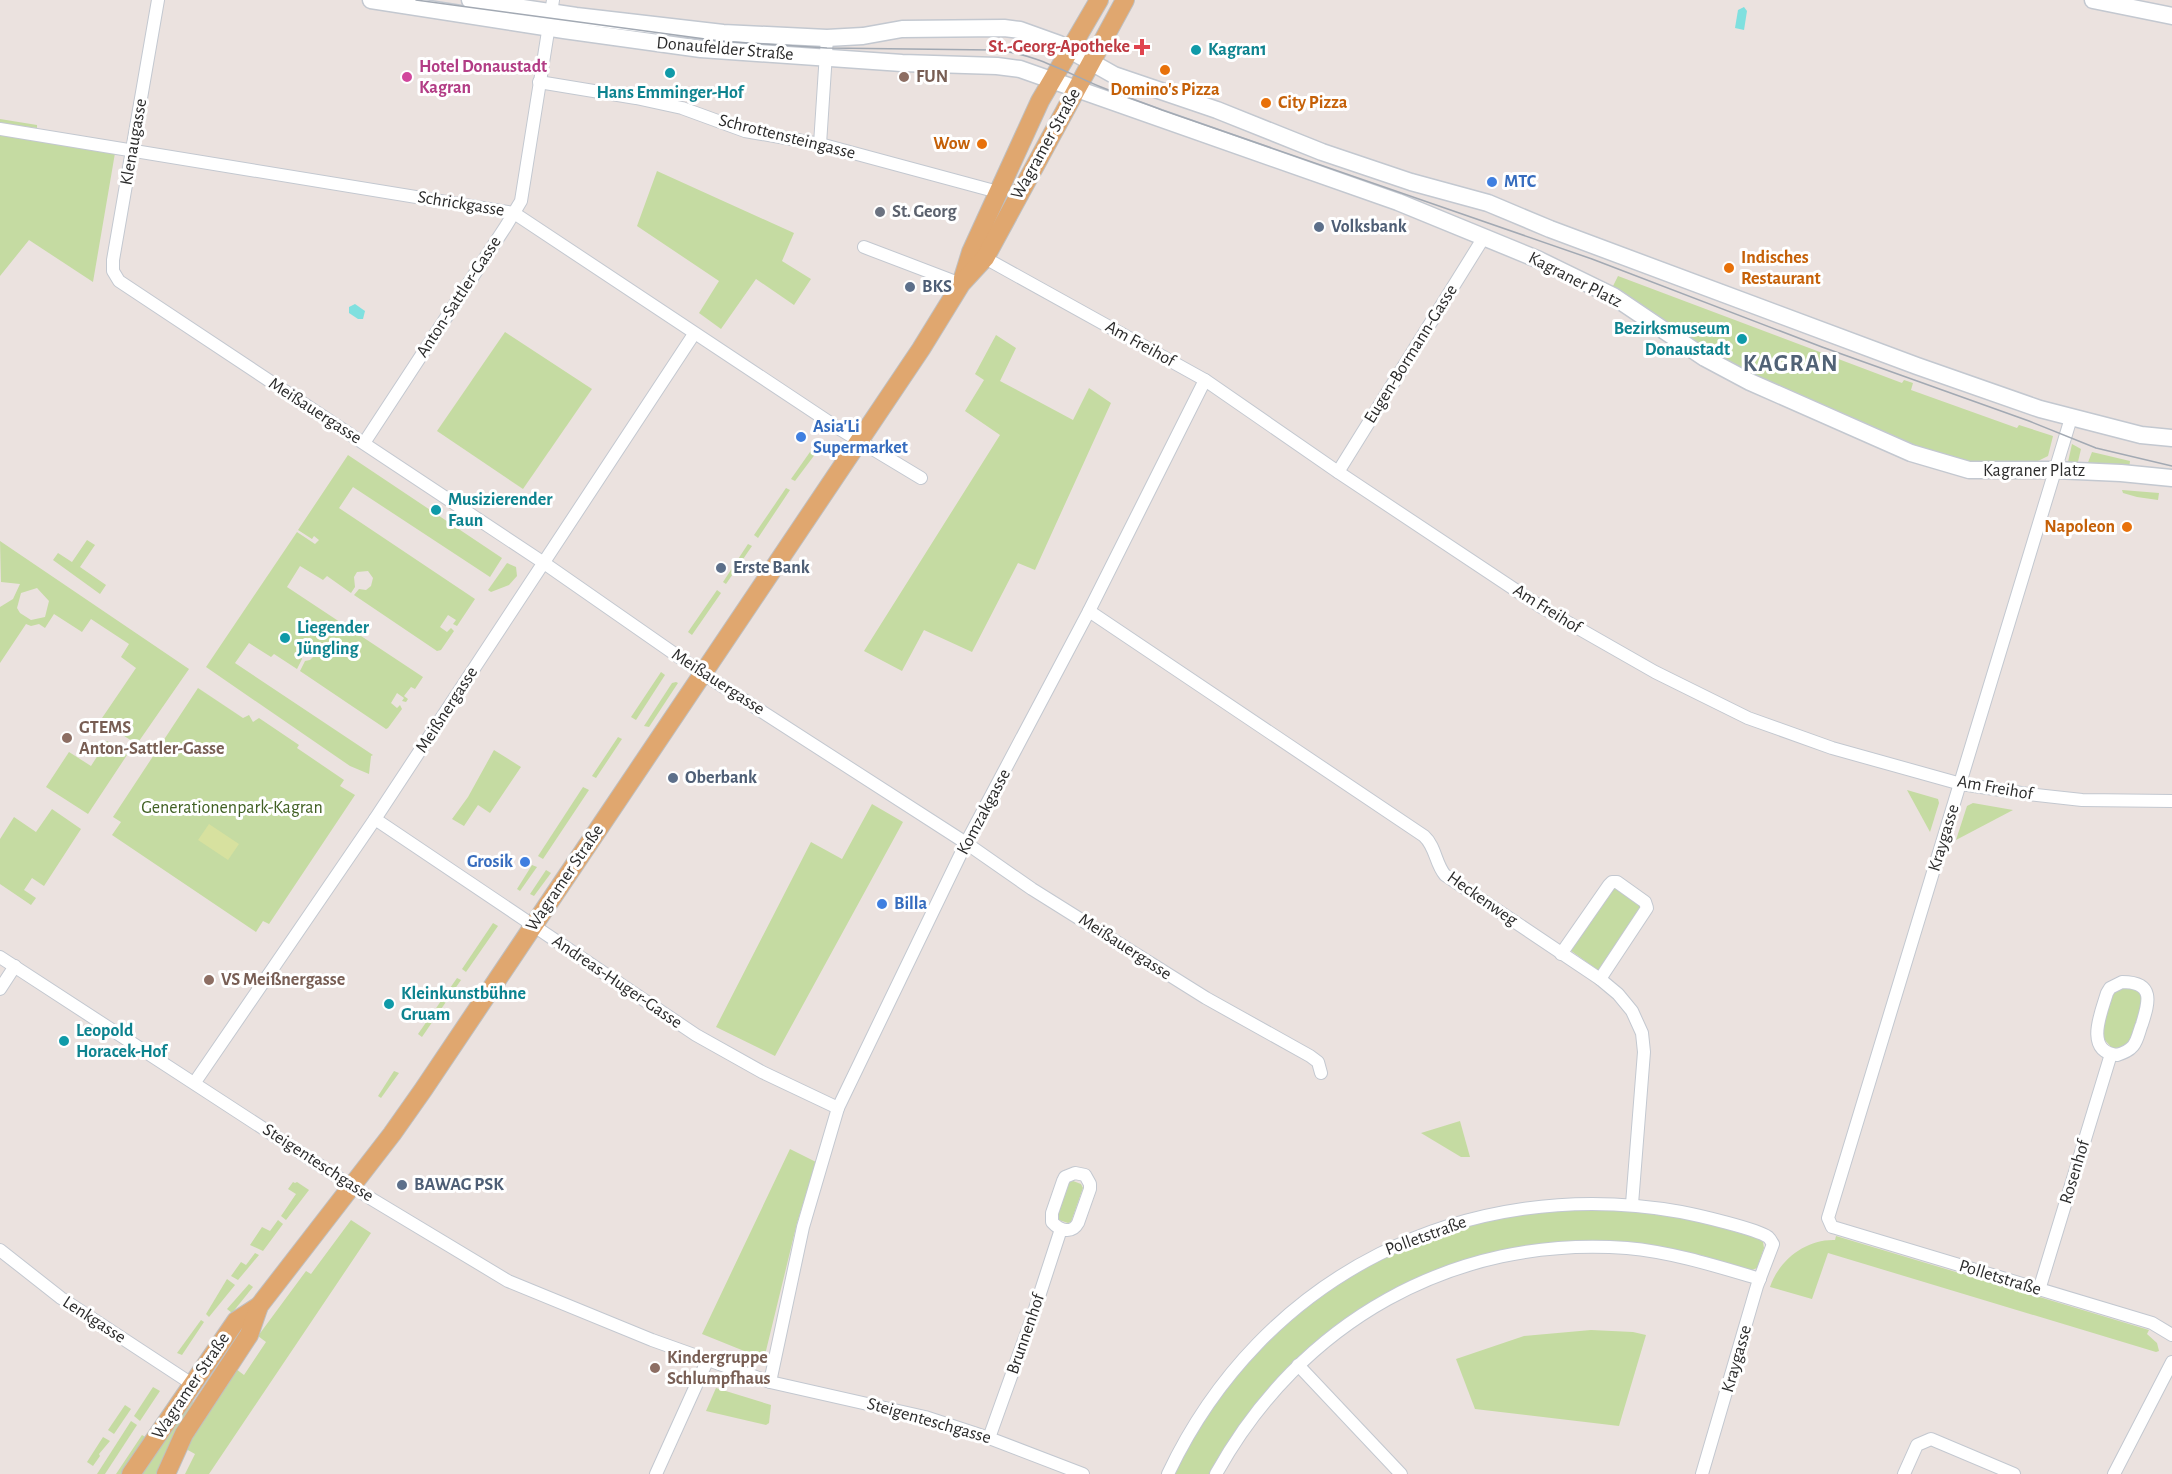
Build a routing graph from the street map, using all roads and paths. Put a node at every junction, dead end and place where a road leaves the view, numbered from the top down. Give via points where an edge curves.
1 (158, 0) edge
2 (371, 0) edge
3 (470, 0) edge
4 (1099, 0) edge
5 (1125, 0) edge
6 (2093, 0) edge
7 (551, 13) edge
8 (2172, 16) edge
9 (827, 45) junction
10 (1070, 50) junction
11 (1090, 63) junction
12 (1053, 79) junction
13 (540, 82) junction
14 (1077, 89) junction
15 (0, 129) edge
16 (820, 144) junction
17 (133, 150) junction
18 (998, 192) junction
19 (514, 213) junction
20 (1484, 237) junction
21 (864, 247) dead end
22 (985, 258) junction
23 (119, 281) joint
24 (961, 285) junction
25 (694, 334) junction
26 (1205, 380) junction
27 (2071, 418) junction
28 (2172, 438) edge
29 (859, 440) junction
30 (364, 443) junction
31 (2055, 470) junction
32 (1338, 472) junction
33 (921, 478) dead end
34 (2172, 478) edge
35 (544, 563) junction
36 (1089, 610) junction
37 (702, 673) junction
38 (1961, 783) junction
39 (2172, 801) edge
40 (375, 819) junction
41 (966, 843) junction
42 (533, 926) junction
43 (1561, 954) junction
44 (0, 957) edge
45 (15, 966) junction
46 (1600, 979) junction
47 (0, 989) edge
48 (2111, 1054) junction
49 (1321, 1072) dead end
50 (195, 1082) junction
51 (838, 1108) junction
52 (352, 1186) junction
53 (1632, 1204) junction
54 (1829, 1223) joint
55 (1060, 1229) junction
56 (1773, 1244) joint
57 (0, 1250) edge
58 (1760, 1279) junction
59 (2039, 1290) junction
60 (259, 1306) junction
61 (2172, 1335) edge
62 (708, 1359) junction
63 (2172, 1362) edge
64 (1298, 1365) junction
65 (770, 1382) junction
66 (192, 1384) junction
67 (989, 1438) junction
68 (131, 1474) edge
69 (166, 1474) edge
70 (656, 1474) edge
71 (1083, 1474) edge
72 (1168, 1474) edge
73 (1216, 1474) edge
74 (1401, 1474) edge
75 (1702, 1474) edge
76 (1904, 1474) edge
77 (2014, 1474) edge
78 (2114, 1474) edge

1 - 17 street, Klenaugasse
2 - 7 main road, Donaufelder Straße
3 - 7 main road, Donaufelder Straße
4 - 10 main road, Wagramer Straße
5 - 11 main road, Wagramer Straße
6 - 8 main road
7 - 9 main road, Donaufelder Straße
7 - 13 street, Anton-Sattler-Gasse
9 - 10 main road, Donaufelder Straße via 902,29 1004,28 1044,38
9 - 12 main road, Donaufelder Straße via 902,63 1002,66
9 - 16 street
10 - 11 main road, Donaufelder Straße
10 - 12 main road, Wagramer Straße
11 - 14 main road, Wagramer Straße
11 - 27 main road, Kagraner Platz via 1322,152 1480,201 1912,364
12 - 14 main road, Donaufelder Straße
12 - 18 main road, Wagramer Straße
13 - 16 street, Schrottensteingasse via 682,108 745,131
13 - 19 street, Anton-Sattler-Gasse via 520,201
14 - 20 main road, Kagraner Platz via 1398,202
14 - 22 main road, Wagramer Straße
15 - 17 street, Schrickgasse
16 - 18 street, Schrottensteingasse
17 - 19 street, Schrickgasse
17 - 23 street, Klenaugasse via 113,260 113,271
18 - 24 main road, Wagramer Straße
19 - 25 street, Schrickgasse
19 - 30 street, Anton-Sattler-Gasse
20 - 31 main road, Kagraner Platz via 1593,285 1750,382 1911,453 1969,470
20 - 32 street, Eugen-Bormann-Gasse
21 - 24 street
22 - 24 main road, Wagramer Straße
22 - 26 street, Am Freihof
23 - 30 street, Meißauergasse
24 - 29 main road, Wagramer Straße
25 - 29 street, Schrickgasse
25 - 35 street, Meißnergasse
26 - 32 street, Am Freihof
26 - 36 street, Komzakgasse
27 - 28 main road, Kagraner Platz via 2141,435
27 - 31 street, Kraygasse
29 - 33 street
29 - 37 main road, Wagramer Straße
30 - 35 street, Meißauergasse
31 - 34 main road, Kagraner Platz
31 - 38 street, Kraygasse
32 - 38 street, Am Freihof via 1541,607 1701,696 1791,735
35 - 37 street, Meißauergasse
35 - 40 street, Meißnergasse
36 - 41 street, Komzakgasse
36 - 43 street, Heckenweg via 1424,836 1445,875
37 - 41 street, Meißauergasse
37 - 42 main road, Wagramer Straße
38 - 39 street, Am Freihof via 2082,800
38 - 54 street, Kraygasse
40 - 42 street, Andreas-Huger-Gasse
40 - 50 street, Meißnergasse
41 - 49 street, Meißauergasse via 1166,974 1310,1056 1318,1062
41 - 51 street, Komzakgasse
42 - 51 street, Andreas-Huger-Gasse via 696,1035
42 - 52 main road, Wagramer Straße via 423,1090
43 - 46 street, Heckenweg
43 - 46 street via 1609,885 1617,882 1645,902 1647,908
44 - 45 street, Steigenteschgasse
45 - 47 street
45 - 50 street, Steigenteschgasse
46 - 53 street, Heckenweg via 1628,1005 1644,1042
48 - 48 street via 2129,1050 2136,1042 2148,1000 2140,985 2122,982 2107,993 2096,1032 2099,1045
48 - 59 street, Rosenhof
50 - 52 street, Steigenteschgasse
51 - 65 street, Komzakgasse via 795,1257
52 - 60 main road, Wagramer Straße
52 - 62 street, Steigenteschgasse via 508,1281
53 - 56 street, Polletstraße via 1712,1219 1767,1236
53 - 72 street, Polletstraße via 1572,1204 1509,1211 1457,1223 1364,1261 1306,1300 1248,1354 1199,1417
54 - 59 street, Polletstraße
55 - 55 street, Brunnenhof via 1076,1227 1090,1184 1085,1175 1070,1174 1063,1181 1051,1218
55 - 67 street, Brunnenhof
56 - 58 street, Kraygasse
57 - 66 street, Lenkgasse via 61,1298
58 - 64 street via 1684,1257 1629,1248 1566,1247 1514,1253 1458,1268 1388,1298 1348,1323
58 - 75 street, Kraygasse
59 - 61 street, Polletstraße via 2154,1324
60 - 66 main road, Wagramer Straße via 236,1321
60 - 69 main road, Wagramer Straße via 249,1335 184,1434
62 - 65 street, Steigenteschgasse
62 - 70 street
63 - 78 street
64 - 73 street via 1253,1416
64 - 74 street
65 - 67 street, Steigenteschgasse via 925,1417
66 - 68 main road, Wagramer Straße
67 - 71 street, Steigenteschgasse
76 - 77 street via 1917,1444 1931,1439

